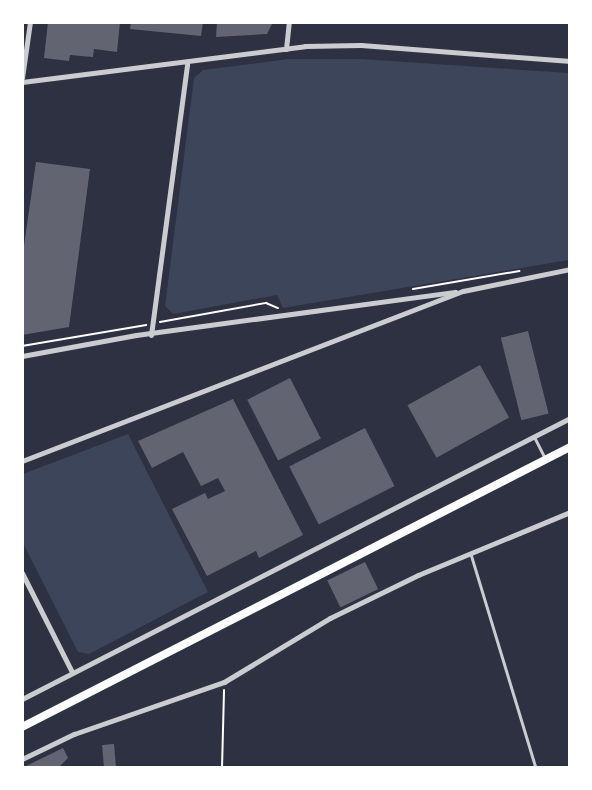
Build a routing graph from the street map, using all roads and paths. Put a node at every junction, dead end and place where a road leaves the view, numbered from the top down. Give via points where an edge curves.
1 (30, 22) edge
2 (289, 22) edge
3 (286, 49) junction
4 (570, 61) edge
5 (187, 64) junction
6 (22, 78) edge
7 (22, 82) edge
8 (570, 269) edge
9 (527, 270) dead end
10 (463, 291) junction
11 (404, 292) dead end
12 (283, 310) dead end
13 (152, 324) junction
14 (151, 335) junction
15 (22, 346) edge
16 (22, 356) edge
17 (570, 418) edge
18 (534, 436) junction
19 (570, 447) edge
20 (546, 459) junction
21 (22, 461) edge
22 (570, 512) edge
23 (471, 553) junction
24 (22, 573) edge
25 (72, 672) junction
26 (224, 682) junction
27 (22, 699) edge
28 (22, 727) edge
29 (22, 758) edge
30 (222, 768) edge
31 (536, 768) edge

1 - 6 street
2 - 3 street
3 - 4 street via 361,45
3 - 5 street
5 - 7 street
5 - 13 street
8 - 10 street
9 - 11 path
10 - 14 street
10 - 21 street
12 - 13 path via 266,303
13 - 14 street
13 - 15 path
14 - 16 street
17 - 18 street
18 - 20 lane
18 - 25 street via 337,541
19 - 20 main road
20 - 28 main road
22 - 23 street
23 - 26 street via 330,618
23 - 31 lane
24 - 25 street
25 - 27 street
26 - 29 street via 74,734
26 - 30 path

